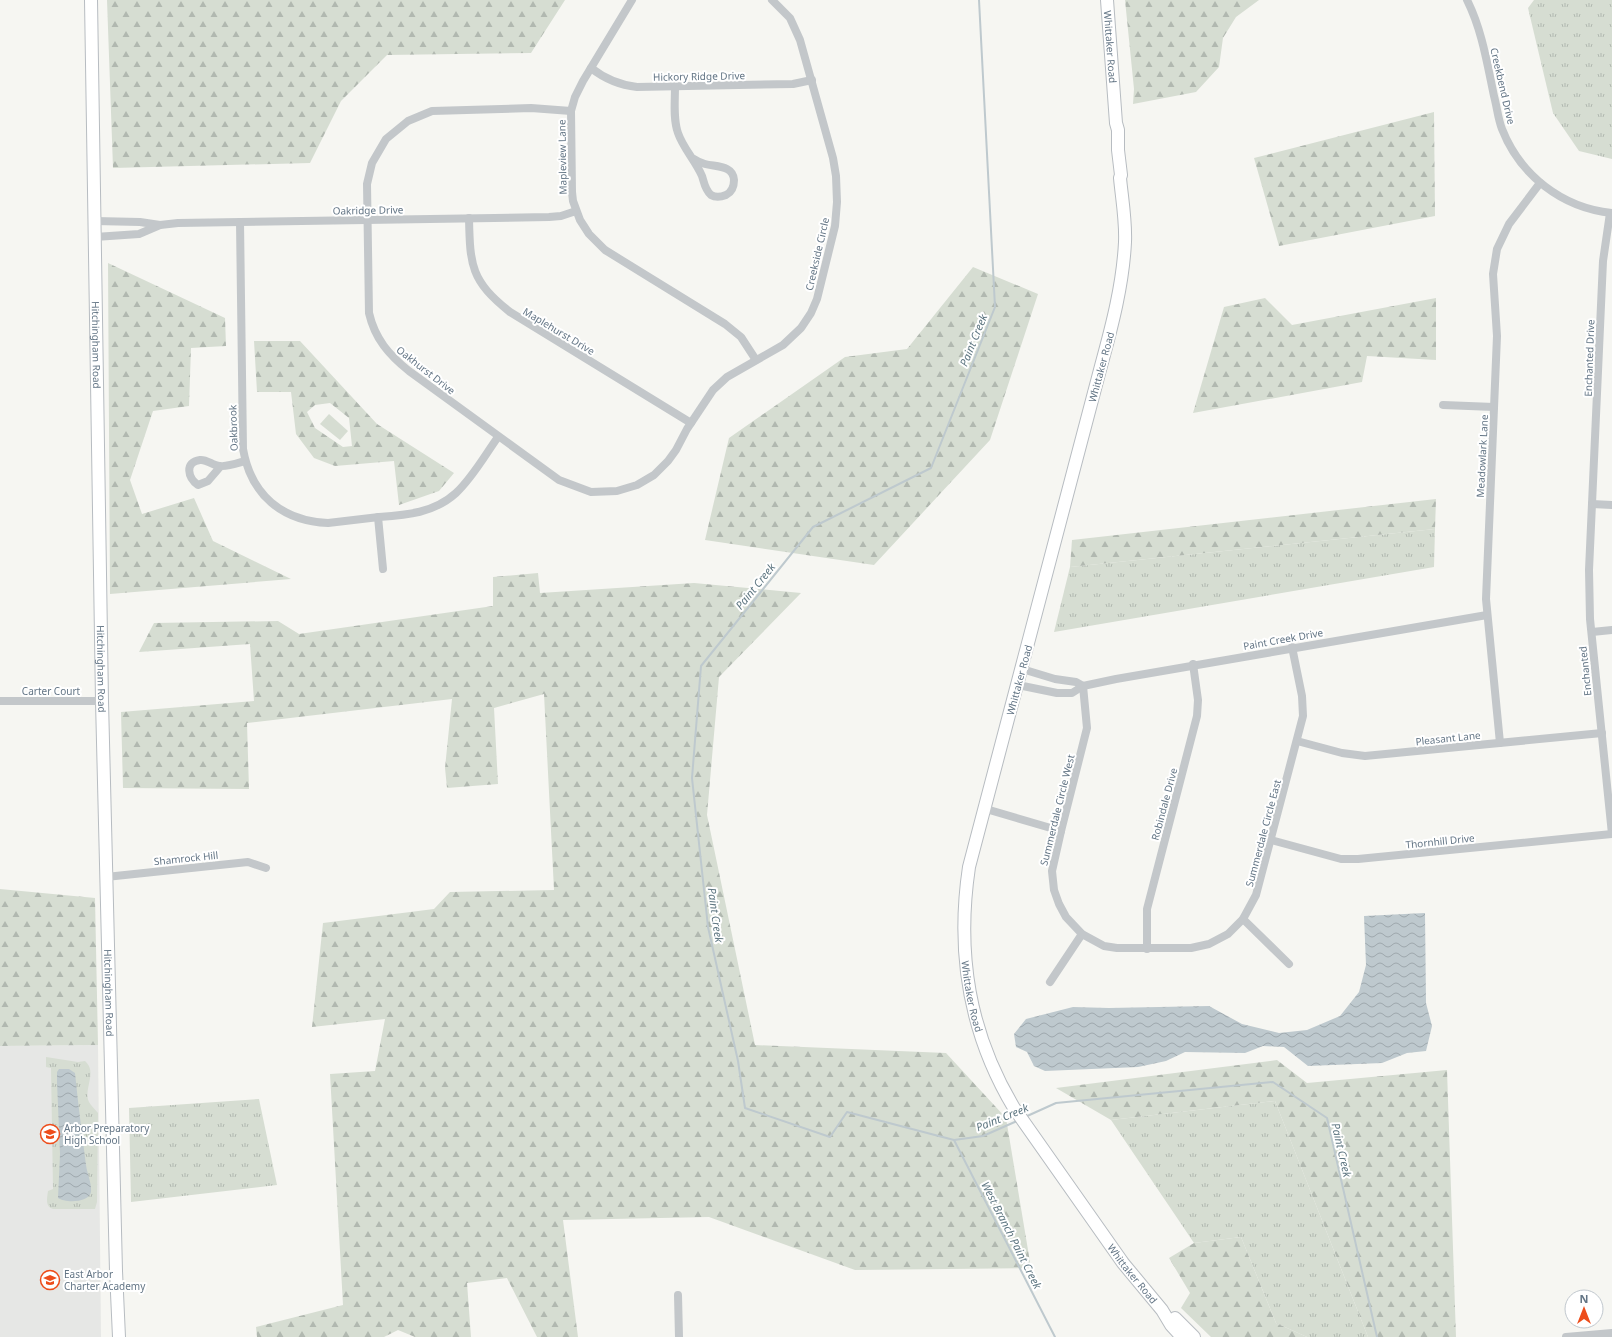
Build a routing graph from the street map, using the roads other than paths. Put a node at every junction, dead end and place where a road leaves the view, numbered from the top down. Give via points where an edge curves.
1 (91, 0) edge
2 (632, 0) edge
3 (772, 0) edge
4 (1107, 0) edge
5 (1467, 0) edge
6 (591, 68) junction
7 (812, 80) junction
8 (675, 87) junction
9 (571, 112) junction
10 (694, 159) junction
11 (1540, 184) junction
12 (576, 211) junction
13 (1611, 213) edge
14 (469, 218) junction
15 (367, 220) junction
16 (95, 221) junction
17 (240, 222) junction
18 (160, 225) junction
19 (95, 237) junction
20 (756, 360) junction
21 (1443, 405) dead end
22 (1494, 407) junction
23 (691, 423) junction
24 (498, 437) junction
25 (245, 461) junction
26 (220, 466) dead end
27 (1592, 504) junction
28 (1612, 505) edge
29 (378, 517) junction
30 (382, 569) dead end
31 (1487, 615) junction
32 (1612, 630) edge
33 (1592, 632) junction
34 (1292, 647) junction
35 (1193, 664) junction
36 (1022, 669) junction
37 (1018, 685) junction
38 (1083, 686) junction
39 (0, 701) edge
40 (102, 701) junction
41 (1602, 733) junction
42 (1297, 741) junction
43 (1500, 743) junction
44 (986, 809) junction
45 (1061, 831) junction
46 (1612, 834) edge
47 (1271, 840) junction
48 (266, 868) dead end
49 (106, 877) junction
50 (1243, 919) junction
51 (1082, 934) junction
52 (1147, 949) junction
53 (1289, 964) dead end
54 (1050, 982) dead end
55 (678, 1295) dead end
56 (1162, 1310) junction
57 (1612, 1333) edge
58 (120, 1337) edge
59 (679, 1337) edge
60 (1182, 1337) edge
61 (1194, 1337) edge
62 (1566, 1337) edge

1 - 16 main road, Hitchingham Road
2 - 6 street, Mapleview Lane
3 - 7 street, Creekside Circle via 784,11 795,27
4 - 36 main road, Whittaker Road via 1125,241 1123,266 1109,334
5 - 11 street, Creekbend Drive via 1481,37 1501,128 1515,156
6 - 8 street, Hickory Ridge Drive via 622,85
6 - 9 street, Mapleview Lane via 575,97
7 - 8 street, Hickory Ridge Drive via 793,84
7 - 20 street, Creekside Circle via 835,168 835,226 811,313 801,328 782,345
8 - 10 street via 678,133
9 - 12 street, Mapleview Lane via 572,192
9 - 15 street, Oakhurst Drive via 531,108 446,110 420,114 386,140 372,163 367,184
10 - 10 street via 712,195 720,197 731,191 734,184 731,171
11 - 13 street, Creekbend Drive via 1566,200
11 - 22 street, Meadowlark Lane via 1509,224 1497,249 1493,274 1497,336
12 - 14 street, Oakridge Drive via 549,217
12 - 20 street, Mapleview Lane via 589,234 606,250 725,324 741,337
13 - 27 street, Enchanted Drive via 1603,262
14 - 15 street, Oakridge Drive
14 - 23 street, Maplehurst Drive via 472,261 483,287 494,299 510,312
15 - 17 street, Oakridge Drive
15 - 24 street, Oakhurst Drive via 369,313 371,323 383,346 408,371
16 - 18 street, Oakridge Drive
16 - 19 main road, Hitchingham Road
17 - 18 street, Oakridge Drive
17 - 25 street, Oakbrook via 242,438
18 - 19 street, Oakridge Drive via 139,234
19 - 40 main road, Hitchingham Road
20 - 23 street, Creekside Circle via 728,377 713,390
21 - 22 street
22 - 31 street, Meadowlark Lane via 1486,584
23 - 24 street, Oakhurst Drive via 676,450 654,475 637,485 617,492 604,493 591,492 559,480
24 - 29 street, Oakbrook via 464,484 445,502 407,515
25 - 26 street
25 - 29 street, Oakbrook via 262,494 289,514 306,521 322,522
27 - 28 street
27 - 33 street, Enchanted via 1589,570
29 - 30 street
31 - 34 street, Paint Creek Drive
31 - 43 street, Meadowlark Lane
32 - 33 street
33 - 41 street, Enchanted
34 - 35 street, Paint Creek Drive
34 - 42 street, Summerdale Circle East via 1303,707
35 - 38 street, Paint Creek Drive
35 - 52 street, Robindale Drive via 1198,700 1197,716 1147,909
36 - 37 main road, Whittaker Road
36 - 38 street, Paint Creek Drive
37 - 38 street, Paint Creek Drive via 1066,693 1077,691
37 - 44 main road, Whittaker Road
38 - 45 street, Summerdale Circle West via 1087,728
39 - 40 street, Carter Court
40 - 49 main road, Hitchingham Road
41 - 43 street, Pleasant Lane
41 - 46 street, Enchanted
42 - 43 street, Pleasant Lane via 1342,753 1365,756
42 - 47 street, Summerdale Circle East
44 - 45 street
44 - 56 main road, Whittaker Road via 966,889 964,920 966,969 980,1037 1001,1086 1014,1108 1123,1263
45 - 51 street, Summerdale Circle West via 1053,863 1054,890 1066,917
46 - 47 street, Thornhill Drive via 1358,859 1341,858
47 - 50 street, Summerdale Circle East via 1256,895
48 - 49 street, Shamrock Hill via 248,862
49 - 58 main road, Hitchingham Road via 116,1272
50 - 52 street, Summerdale Circle East via 1228,934 1209,944 1191,948
50 - 53 street
51 - 52 street, Summerdale Circle West via 1104,946
51 - 54 street
55 - 59 street
56 - 60 main road, Whittaker Road
56 - 61 main road, Whittaker Road
57 - 62 street

